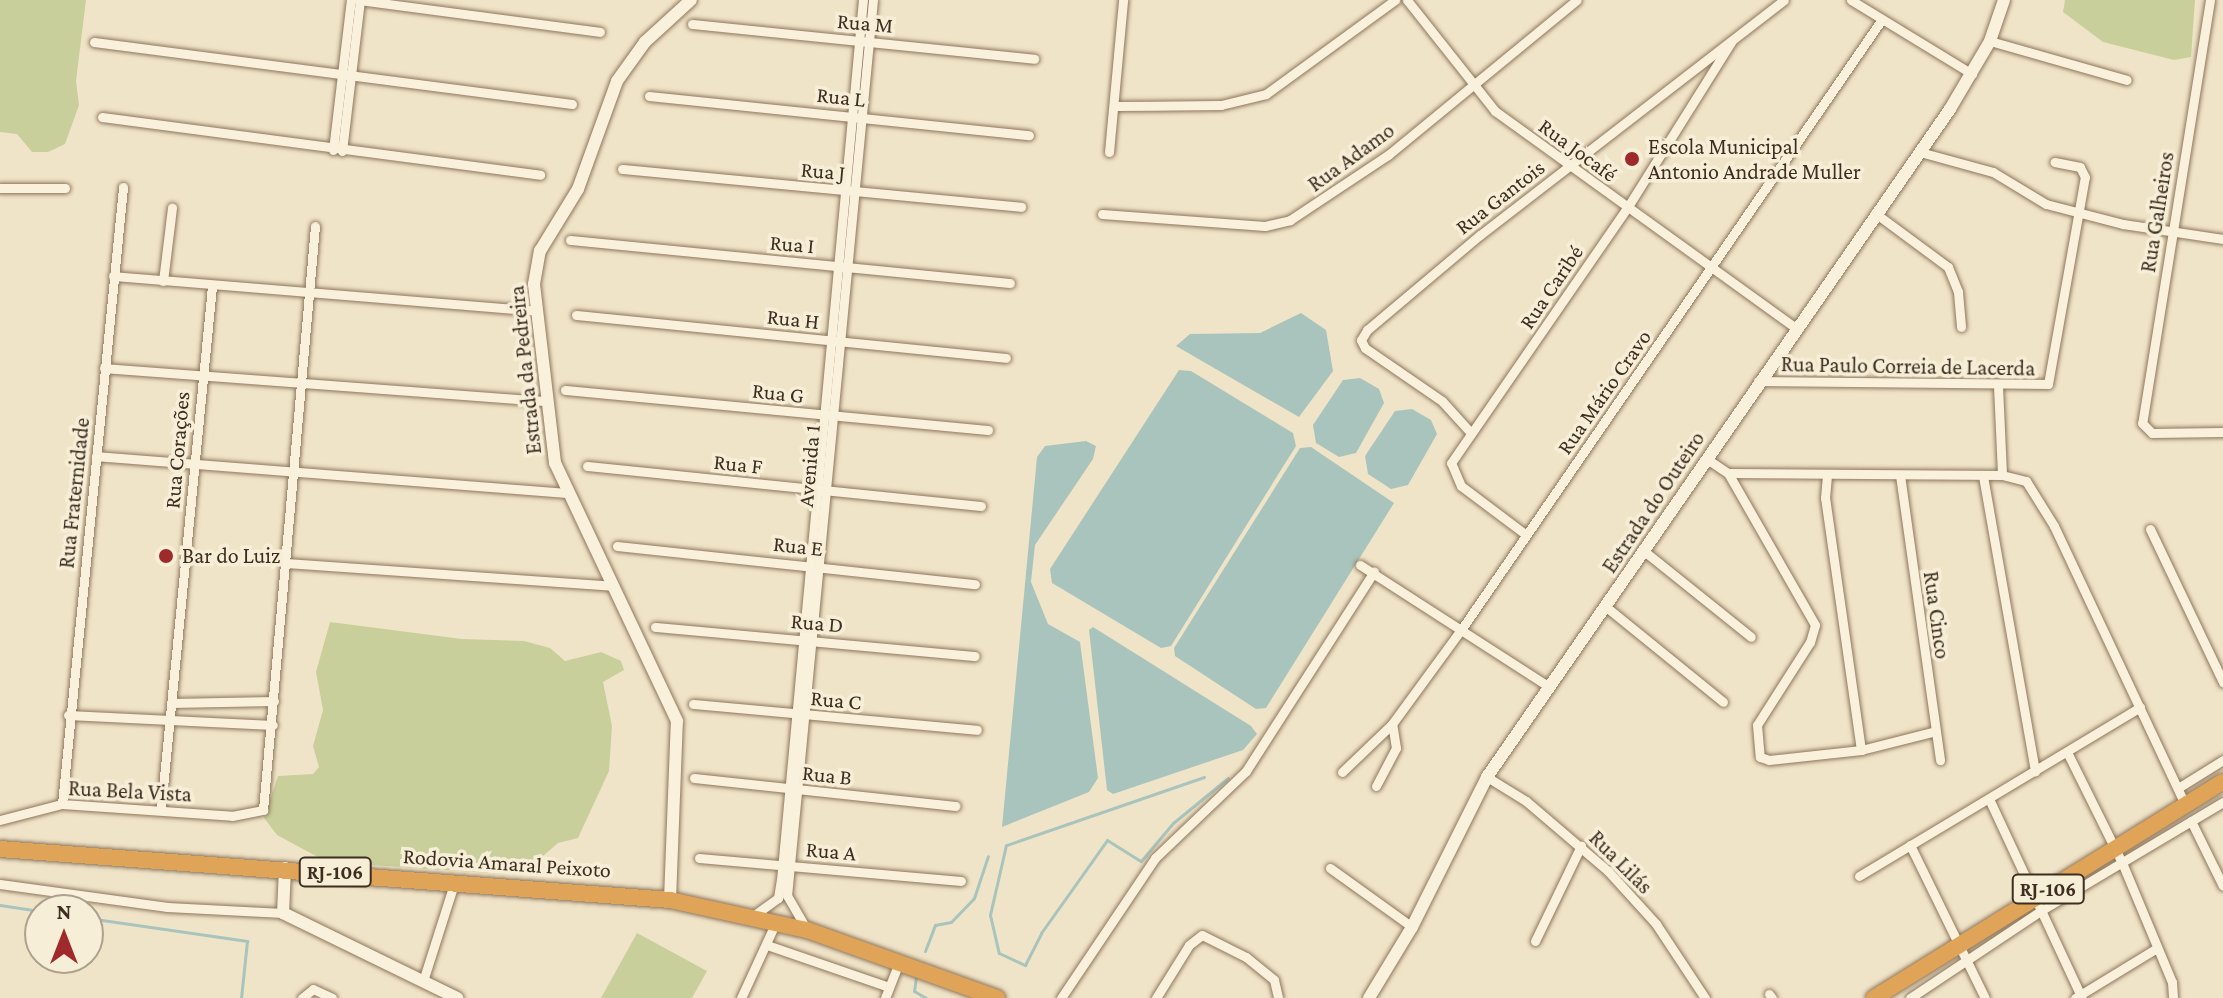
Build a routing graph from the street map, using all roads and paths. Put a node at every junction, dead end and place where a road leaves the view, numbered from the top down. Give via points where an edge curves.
1 (351, 0) edge
2 (359, 0) edge
3 (691, 0) edge
4 (863, 0) edge
5 (873, 0) edge
6 (1123, 0) edge
7 (1395, 0) edge
8 (1407, 0) edge
9 (1577, 0) edge
10 (1784, 0) edge
11 (1851, 0) edge
12 (2004, 0) edge
13 (2210, 0) edge
14 (1880, 22) junction
15 (692, 24) dead end
16 (600, 32) dead end
17 (1733, 39) junction
18 (858, 41) junction
19 (870, 41) junction
20 (1990, 41) junction
21 (94, 42) dead end
22 (1034, 59) dead end
23 (1972, 74) junction
24 (347, 75) junction
25 (2127, 80) dead end
26 (1472, 83) junction
27 (649, 96) dead end
28 (572, 104) dead end
29 (1116, 106) junction
30 (102, 117) dead end
31 (850, 117) junction
32 (863, 118) junction
33 (1029, 135) dead end
34 (337, 150) junction
35 (1109, 152) dead end
36 (1920, 152) junction
37 (2054, 162) dead end
38 (1567, 168) junction
39 (622, 169) dead end
40 (540, 175) dead end
41 (123, 187) dead end
42 (0, 188) edge
43 (65, 188) dead end
44 (848, 192) junction
45 (1021, 207) dead end
46 (172, 208) dead end
47 (1627, 208) junction
48 (1875, 213) junction
49 (2079, 213) junction
50 (1102, 214) dead end
51 (315, 226) dead end
52 (2172, 234) junction
53 (2223, 239) edge
54 (570, 240) dead end
55 (836, 266) junction
56 (848, 267) junction
57 (1711, 269) junction
58 (113, 276) junction
59 (163, 281) junction
60 (1010, 283) dead end
61 (212, 286) junction
62 (310, 295) junction
63 (538, 311) junction
64 (576, 315) dead end
65 (1795, 327) junction
66 (1961, 327) dead end
67 (835, 341) junction
68 (1006, 358) dead end
69 (104, 368) junction
70 (202, 375) junction
71 (1758, 381) junction
72 (304, 383) junction
73 (1998, 386) junction
74 (565, 390) dead end
75 (546, 401) junction
76 (827, 416) junction
77 (988, 430) dead end
78 (2223, 432) edge
79 (1471, 433) junction
80 (96, 456) junction
81 (1707, 459) junction
82 (194, 463) junction
83 (587, 466) dead end
84 (294, 470) junction
85 (1728, 473) junction
86 (1827, 474) junction
87 (1900, 475) junction
88 (2002, 475) junction
89 (1983, 476) junction
90 (820, 491) junction
91 (566, 493) junction
92 (981, 506) dead end
93 (2150, 529) dead end
94 (1525, 534) junction
95 (617, 546) dead end
96 (1644, 551) junction
97 (286, 563) junction
98 (1360, 565) dead end
99 (812, 566) junction
100 (1374, 572) junction
101 (975, 584) dead end
102 (612, 586) junction
103 (1605, 606) junction
104 (655, 627) dead end
105 (1463, 627) junction
106 (1751, 637) dead end
107 (805, 639) junction
108 (975, 656) dead end
109 (2223, 682) edge
110 (1549, 687) junction
111 (274, 701) junction
112 (1723, 702) dead end
113 (171, 703) junction
114 (693, 704) dead end
115 (2140, 707) junction
116 (68, 715) junction
117 (800, 715) junction
118 (169, 722) junction
119 (1392, 724) junction
120 (273, 725) junction
121 (977, 730) dead end
122 (1936, 731) junction
123 (1861, 750) junction
124 (2067, 752) junction
125 (1940, 760) dead end
126 (2223, 760) edge
127 (2035, 771) junction
128 (1342, 772) dead end
129 (1487, 777) junction
130 (694, 778) dead end
131 (2223, 782) edge
132 (1376, 786) dead end
133 (2178, 788) junction
134 (793, 790) junction
135 (1990, 801) junction
136 (2223, 802) edge
137 (62, 804) junction
138 (956, 806) dead end
139 (161, 808) junction
140 (2188, 813) junction
141 (0, 820) edge
142 (1910, 845) junction
143 (1581, 846) junction
144 (2113, 848) junction
145 (0, 849) edge
146 (699, 858) dead end
147 (786, 865) junction
148 (2123, 865) junction
149 (285, 868) junction
150 (1330, 868) dead end
151 (1859, 876) dead end
152 (455, 881) junction
153 (961, 881) dead end
154 (0, 884) edge
155 (2223, 886) edge
156 (670, 900) junction
157 (2039, 903) junction
158 (283, 913) junction
159 (753, 916) junction
160 (776, 922) junction
161 (1412, 927) junction
162 (807, 930) junction
163 (1535, 941) dead end
164 (767, 945) junction
165 (2157, 948) junction
166 (1960, 953) junction
167 (913, 965) junction
168 (423, 981) junction
169 (889, 987) junction
170 (438, 994) edge
171 (1062, 996) edge
172 (1883, 996) edge
173 (2079, 997) edge
174 (302, 998) edge
175 (332, 998) edge
176 (457, 998) edge
177 (741, 998) edge
178 (885, 998) edge
179 (997, 998) edge
180 (1077, 998) edge
181 (1156, 998) edge
182 (1278, 998) edge
183 (1369, 998) edge
184 (1705, 998) edge
185 (1910, 998) edge
186 (1985, 998) edge
187 (2173, 998) edge

1 - 24 street
2 - 16 street
2 - 24 street
3 - 63 street, Estrada da Pedreira via 645,42 608,98 578,189 540,251 534,284
4 - 18 street, Avenida 1
5 - 19 street, Avenida 1
6 - 29 street
7 - 29 street via 1266,94 1221,105
8 - 26 street, Rua Jocafé
9 - 26 street, Rua Adamo
10 - 17 street, Rua Gantois
11 - 14 street
12 - 20 street, Estrada do Outeiro
13 - 52 street, Rua Galheiros
14 - 23 street
14 - 57 street, Rua Mário Cravo
15 - 18 street, Rua M
17 - 38 street, Rua Gantois
17 - 47 street, Rua Caribé
18 - 19 street, Rua M
18 - 31 street, Avenida 1
19 - 22 street, Rua M
19 - 32 street, Avenida 1
20 - 23 street, Estrada do Outeiro
20 - 25 street
21 - 24 street
23 - 36 street, Estrada do Outeiro
24 - 28 street
24 - 34 street
26 - 38 street, Rua Jocafé via 1495,111
26 - 50 street, Rua Adamo via 1388,155 1290,220 1265,226
27 - 31 street, Rua L
29 - 35 street
30 - 34 street
31 - 32 street, Rua L
31 - 44 street, Avenida 1
32 - 33 street, Rua L
32 - 44 street, Avenida 1
34 - 40 street
36 - 48 street, Estrada do Outeiro
36 - 49 street via 1993,172 2034,199
37 - 49 street, Rua Paulo Correia de Lacerda via 2074,164 2083,172
38 - 47 street, Rua Jocafé
38 - 79 street, Rua Gantois via 1444,263 1361,340 1442,401
39 - 44 street, Rua J
41 - 58 street, Rua Fraternidade
42 - 43 street
44 - 45 street, Rua J
44 - 55 street, Avenida 1
44 - 56 street, Avenida 1
46 - 59 street
47 - 57 street, Rua Jocafé
47 - 79 street, Rua Caribé
48 - 65 street, Estrada do Outeiro
48 - 66 street via 1948,267 1958,292
49 - 52 street
49 - 73 street, Rua Paulo Correia de Lacerda via 2052,379 2038,388
51 - 62 street
52 - 53 street
52 - 78 street, Rua Galheiros via 2144,429 2161,434
54 - 55 street, Rua I
55 - 56 street, Rua I
55 - 67 street, Avenida 1
56 - 60 street, Rua I
56 - 67 street, Avenida 1
57 - 65 street, Rua Jocafé
57 - 94 street, Rua Mário Cravo
58 - 59 street
58 - 69 street, Rua Fraternidade
59 - 61 street
61 - 62 street
61 - 70 street, Rua Corações
62 - 63 street
62 - 72 street
63 - 75 street, Estrada da Pedreira
64 - 67 street, Rua H
65 - 71 street, Estrada do Outeiro
67 - 68 street, Rua H
67 - 76 street, Avenida 1
69 - 70 street
69 - 80 street, Rua Fraternidade
70 - 72 street
70 - 82 street, Rua Corações
71 - 73 street, Rua Paulo Correia de Lacerda
71 - 81 street, Estrada do Outeiro
72 - 75 street
72 - 84 street
73 - 88 street
74 - 76 street, Rua G
75 - 91 street, Estrada da Pedreira via 555,463
76 - 77 street, Rua G
76 - 90 street, Avenida 1
79 - 94 street, Rua Caribé via 1451,463 1453,476
80 - 82 street
80 - 116 street, Rua Fraternidade
81 - 85 street
81 - 96 street, Estrada do Outeiro
82 - 84 street
82 - 113 street, Rua Corações
83 - 90 street, Rua F
84 - 91 street
84 - 97 street
85 - 86 street
85 - 123 street via 1815,625 1810,642 1757,725 1760,757 1783,761
86 - 87 street
86 - 123 street via 1825,498
87 - 89 street
87 - 122 street, Rua Cinco
88 - 89 street
88 - 115 street via 2019,477 2031,486
89 - 127 street
90 - 92 street, Rua F
90 - 99 street, Avenida 1
91 - 102 street, Estrada da Pedreira
93 - 109 street
94 - 105 street, Rua Mário Cravo
95 - 99 street, Rua E
96 - 103 street, Estrada do Outeiro
96 - 106 street
97 - 102 street
97 - 111 street
98 - 100 street
99 - 101 street, Rua E
99 - 107 street, Avenida 1
100 - 105 street
100 - 171 street via 1246,771 1155,858
102 - 156 street, Estrada da Pedreira via 677,721
103 - 110 street, Estrada do Outeiro
103 - 112 street
104 - 107 street, Rua D
105 - 110 street
105 - 119 street, Rua Mário Cravo
107 - 108 street, Rua D
107 - 117 street, Avenida 1
110 - 129 street, Estrada do Outeiro
111 - 113 street
111 - 120 street
113 - 118 street, Rua Corações
114 - 117 street, Rua C
115 - 124 street
115 - 133 street
116 - 118 street
116 - 137 street, Rua Fraternidade
117 - 121 street, Rua C
117 - 134 street, Avenida 1
118 - 120 street
118 - 139 street, Rua Corações
119 - 128 street, Rua Mário Cravo
119 - 132 street via 1396,748
120 - 139 street, Rua Bela Vista via 260,813 232,816
122 - 123 street
122 - 125 street, Rua Cinco
124 - 127 street
124 - 144 street
126 - 133 street
127 - 135 street
129 - 143 street, Rua Lilás
129 - 161 street, Estrada do Outeiro
130 - 134 street, Rua B
131 - 140 highway, RJ-106
133 - 140 street
134 - 138 street, Rua B
134 - 147 street, Avenida 1
135 - 142 street
135 - 157 street
136 - 140 street
137 - 139 street, Rua Bela Vista
137 - 141 street, Rua Bela Vista
140 - 144 highway, RJ-106
140 - 148 street
140 - 155 street
142 - 151 street
142 - 166 street
143 - 163 street
143 - 184 street, Rua Lilás via 1656,924
144 - 148 street
144 - 157 highway, RJ-106
145 - 149 highway, Rodovia Amaral Peixoto / RJ-106
146 - 147 street, Rua A
147 - 153 street, Rua A
147 - 159 street, Avenida 1 via 778,898
147 - 162 street, Avenida 1 via 787,902
148 - 157 street
148 - 165 street
149 - 152 highway, Rodovia Amaral Peixoto / RJ-106
149 - 158 street
150 - 161 street
152 - 156 highway, Rodovia Amaral Peixoto / RJ-106
152 - 168 street
154 - 158 street via 167,907
156 - 159 highway, Rodovia Amaral Peixoto / RJ-106
157 - 166 highway, RJ-106
157 - 173 street
158 - 168 street
159 - 160 highway, Rodovia Amaral Peixoto / RJ-106
160 - 162 highway, Rodovia Amaral Peixoto / RJ-106
160 - 164 street
161 - 183 street, Estrada do Outeiro
162 - 167 highway, Rodovia Amaral Peixoto / RJ-106
164 - 169 street
164 - 177 street
165 - 173 street
165 - 187 street
166 - 172 highway, RJ-106
166 - 185 street
166 - 186 street
167 - 169 street
167 - 179 highway, Rodovia Amaral Peixoto / RJ-106
168 - 170 street
169 - 178 street
170 - 176 street
171 - 180 street
174 - 175 street via 313,989
181 - 182 street via 1189,945 1202,935 1246,957 1274,980

